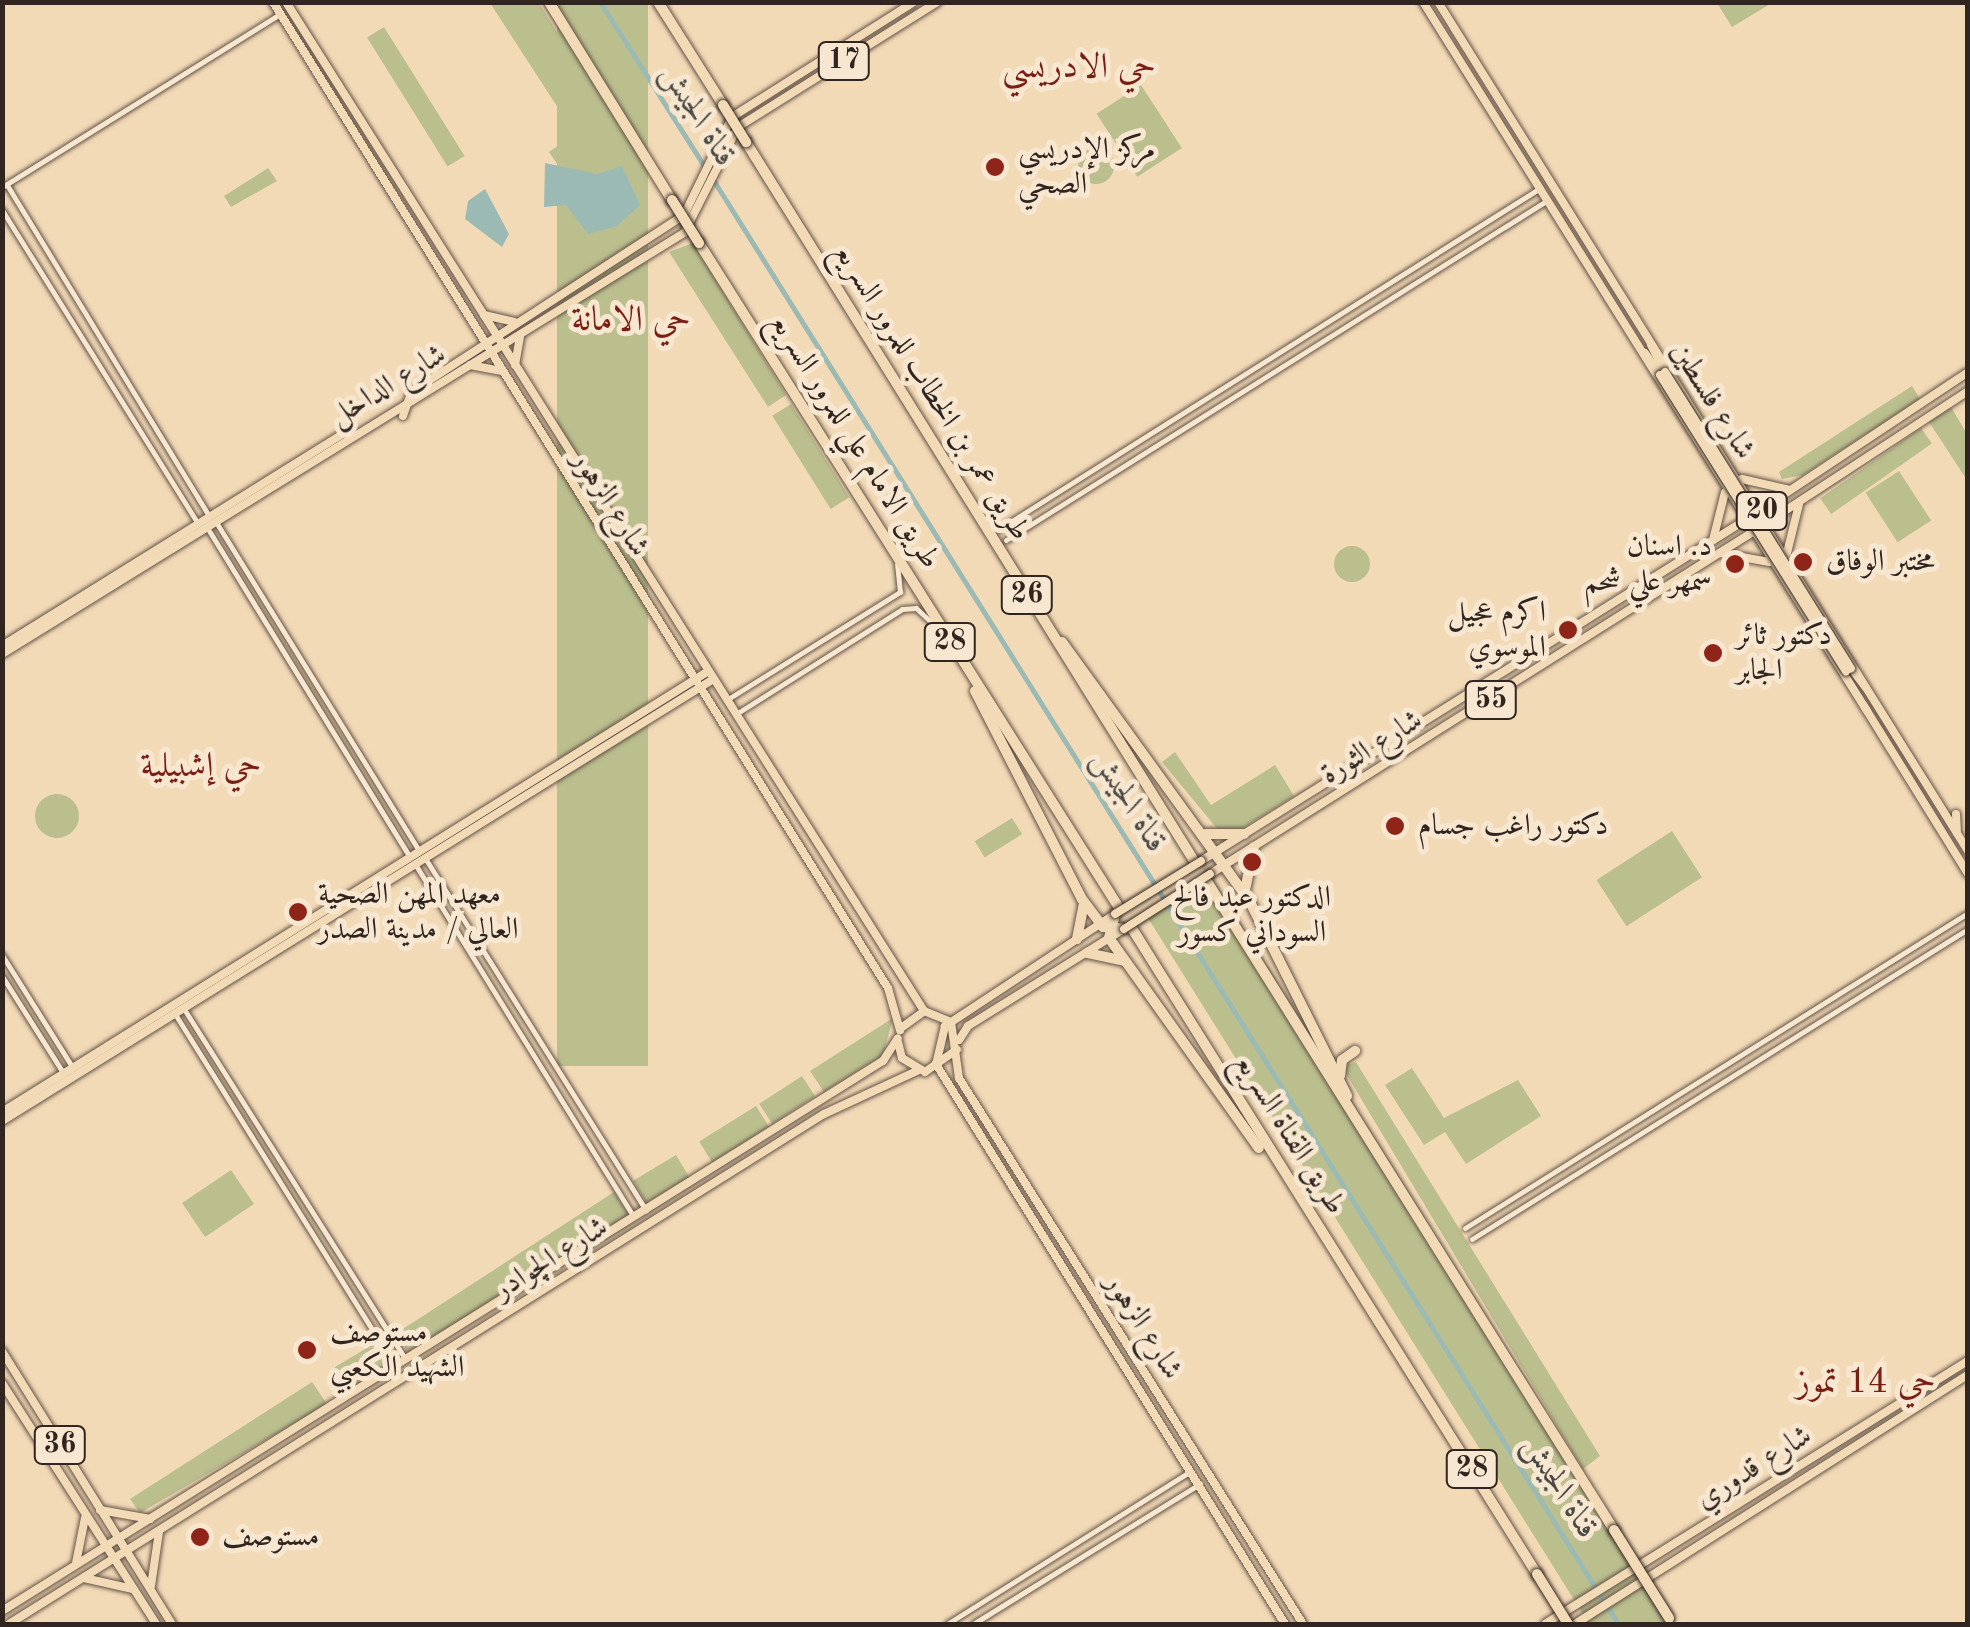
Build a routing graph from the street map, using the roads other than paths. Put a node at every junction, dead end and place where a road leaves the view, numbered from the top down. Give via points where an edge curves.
1 (273, 2) edge
2 (286, 2) edge
3 (658, 2) edge
4 (914, 2) edge
5 (937, 2) edge
6 (1423, 2) edge
7 (1438, 2) edge
8 (549, 4) edge
9 (280, 14) junction
10 (800, 74) junction
11 (806, 84) junction
12 (1508, 154) dead end
13 (1520, 156) junction
14 (4, 186) edge
15 (1540, 188) junction
16 (1548, 200) junction
17 (1511, 206) junction
18 (2, 210) edge
19 (1518, 218) junction
20 (1587, 266) junction
21 (1589, 283) dead end
22 (480, 312) junction
23 (532, 312) junction
24 (470, 318) junction
25 (518, 321) junction
26 (539, 322) junction
27 (1639, 322) junction
28 (524, 331) junction
29 (1630, 334) junction
30 (99, 335) junction
31 (495, 336) junction
32 (85, 343) junction
33 (501, 346) junction
34 (488, 347) junction
35 (464, 362) junction
36 (516, 370) junction
37 (1968, 372) edge
38 (1662, 374) junction
39 (506, 376) junction
40 (1233, 382) junction
41 (1968, 391) edge
42 (1240, 393) junction
43 (409, 399) junction
44 (402, 416) dead end
45 (271, 469) dead end
46 (1741, 478) junction
47 (264, 483) junction
48 (1790, 490) junction
49 (1725, 492) junction
50 (1801, 500) junction
51 (1759, 511) junction
52 (1746, 520) junction
53 (207, 522) junction
54 (1767, 523) junction
55 (999, 529) dead end
56 (1753, 532) junction
57 (1006, 540) dead end
58 (1713, 540) junction
59 (1720, 552) junction
60 (1787, 553) junction
61 (894, 556) junction
62 (1772, 564) junction
63 (1608, 607) junction
64 (1617, 621) junction
65 (1048, 628) junction
66 (944, 632) junction
67 (2, 646) edge
68 (2, 654) edge
69 (966, 667) junction
70 (1848, 670) junction
71 (709, 676) junction
72 (693, 681) junction
73 (682, 693) junction
74 (724, 701) junction
75 (706, 703) junction
76 (1878, 704) junction
77 (1866, 711) junction
78 (734, 716) junction
79 (352, 742) junction
80 (343, 747) junction
81 (1956, 814) dead end
82 (1930, 831) dead end
83 (1956, 833) junction
84 (1205, 834) junction
85 (1244, 834) junction
86 (1948, 841) junction
87 (1254, 848) junction
88 (1968, 851) edge
89 (422, 854) junction
90 (1219, 859) junction
91 (1197, 860) junction
92 (412, 861) junction
93 (1968, 874) edge
94 (1209, 879) junction
95 (1082, 899) junction
96 (1249, 900) junction
97 (1117, 910) junction
98 (1968, 912) edge
99 (1968, 928) edge
100 (1112, 929) junction
101 (1078, 939) junction
102 (1086, 953) junction
103 (2, 955) edge
104 (1125, 962) junction
105 (2, 976) edge
106 (180, 1012) junction
107 (924, 1012) junction
108 (951, 1022) junction
109 (530, 1024) junction
110 (518, 1032) junction
111 (899, 1034) junction
112 (1322, 1045) junction
113 (958, 1047) junction
114 (73, 1068) junction
115 (919, 1070) junction
116 (938, 1070) junction
117 (64, 1074) junction
118 (1340, 1082) junction
119 (2, 1112) edge
120 (2, 1121) edge
121 (1358, 1125) junction
122 (996, 1135) junction
123 (984, 1142) junction
124 (286, 1170) junction
125 (1282, 1175) junction
126 (276, 1176) junction
127 (646, 1210) junction
128 (634, 1218) junction
129 (1478, 1220) junction
130 (1465, 1228) dead end
131 (1486, 1231) junction
132 (1472, 1240) dead end
133 (2, 1351) edge
134 (405, 1359) junction
135 (1968, 1361) edge
136 (395, 1366) junction
137 (1968, 1376) edge
138 (2, 1383) edge
139 (236, 1469) junction
140 (1191, 1471) junction
141 (244, 1480) junction
142 (1200, 1484) junction
143 (1755, 1494) junction
144 (1762, 1504) junction
145 (100, 1510) junction
146 (84, 1514) junction
147 (154, 1519) junction
148 (160, 1530) junction
149 (118, 1539) junction
150 (1676, 1543) junction
151 (106, 1546) junction
152 (126, 1552) junction
153 (1683, 1554) junction
154 (1261, 1556) junction
155 (115, 1559) junction
156 (76, 1565) junction
157 (1248, 1565) junction
158 (84, 1578) junction
159 (133, 1589) junction
160 (151, 1591) junction
161 (975, 1608) junction
162 (2, 1611) edge
163 (982, 1619) junction
164 (8, 1624) edge
165 (156, 1624) edge
166 (172, 1624) edge
167 (947, 1624) edge
168 (973, 1624) edge
169 (1285, 1624) edge
170 (1303, 1624) edge
171 (1545, 1624) edge
172 (1571, 1624) edge
173 (1674, 1624) edge

1 - 9 main road, شارع الزهور
2 - 22 main road, شارع الزهور
3 - 65 highway, طريق عمر بن الخطاب للمرور السريع / 26, bridge
4 - 10 main road, 17
5 - 11 main road, 17
6 - 13 main road, شارع فلسطين / 20
7 - 27 main road, شارع فلسطين / 20
8 - 61 highway, طريق الامام علي للمرور السريع / 28, bridge
9 - 14 street
9 - 24 main road, شارع الزهور
10 - 11 main road
10 - 23 main road, شارع الداخل / 17, bridge via 722,128 689,210
11 - 26 main road, شارع الداخل / 17, bridge via 732,136 696,219 676,238
12 - 13 main road
13 - 15 main road, شارع فلسطين / 20
14 - 30 street
15 - 16 main road, شارع فلسطين / 20
15 - 17 street
16 - 19 street
16 - 20 main road, شارع فلسطين / 20
17 - 19 street
17 - 40 street
18 - 32 street
19 - 42 street
20 - 21 main road
20 - 29 main road, شارع فلسطين / 20
22 - 25 main road
22 - 31 main road, شارع الزهور
23 - 25 main road, شارع الداخل
23 - 26 main road
24 - 34 main road, شارع الزهور
24 - 35 main road
25 - 31 main road, شارع الداخل
26 - 28 main road, شارع الداخل
27 - 38 main road, شارع فلسطين / 20
27 - 46 main road, شارع فلسطين / 20
28 - 33 main road, شارع الداخل
28 - 36 main road
29 - 38 main road, شارع فلسطين / 20
29 - 49 main road, شارع فلسطين / 20
30 - 32 street
30 - 53 street
31 - 33 main road, شارع الزهور
31 - 34 main road, شارع الداخل
32 - 53 street
33 - 34 main road, شارع الداخل
33 - 36 main road, شارع الزهور
34 - 35 main road, شارع الداخل
34 - 39 main road, شارع الزهور
35 - 39 main road
35 - 43 main road, شارع الداخل
35 - 47 main road, شارع الداخل
36 - 71 main road, شارع الزهور
37 - 48 main road
38 - 70 main road, شارع فلسطين / 20, bridge
39 - 72 main road, شارع الزهور
40 - 42 street
40 - 55 street
41 - 50 main road
42 - 57 street
43 - 44 main road
43 - 53 main road, شارع الداخل
45 - 47 main road
46 - 48 main road
46 - 51 main road, شارع فلسطين / 20
47 - 53 main road, شارع الداخل
48 - 51 main road
49 - 52 main road, شارع فلسطين / 20
49 - 58 main road
50 - 54 main road
50 - 60 main road
51 - 54 main road, شارع فلسطين / 20
52 - 56 main road, شارع فلسطين / 20
52 - 58 main road, شارع الثورة / 55
53 - 67 main road, شارع الداخل
53 - 68 main road, شارع الداخل
53 - 79 street
53 - 80 street
54 - 60 main road, شارع فلسطين / 20
56 - 59 main road, شارع الثورة / 55
56 - 62 main road, شارع فلسطين / 20
58 - 63 main road, شارع الثورة / 55
59 - 62 main road
59 - 64 main road, شارع الثورة / 55
60 - 76 main road, شارع فلسطين / 20
61 - 66 highway, طريق الامام علي للمرور السريع / 28
61 - 74 street via 900,592
62 - 77 main road, شارع فلسطين / 20
63 - 64 main road
63 - 85 main road, شارع الثورة / 55
64 - 87 main road, شارع الثورة / 55
65 - 84 highway
65 - 91 highway, طريق عمر بن الخطاب للمرور السريع / 26
66 - 69 highway, طريق الامام علي للمرور السريع / 28
66 - 78 street via 916,608 902,609
69 - 95 highway
69 - 97 highway, طريق الامام علي للمرور السريع / 28
70 - 76 main road, شارع فلسطين / 20
70 - 77 main road, شارع فلسطين / 20
71 - 72 main road
71 - 74 main road, شارع الزهور
72 - 73 main road
72 - 73 main road
72 - 75 main road, شارع الزهور
73 - 75 main road
73 - 89 main road
73 - 89 main road via 659,698 436,837
74 - 78 main road, شارع الزهور
75 - 111 main road, شارع الزهور via 888,988
76 - 83 main road, شارع فلسطين / 20
77 - 86 main road, شارع فلسطين / 20
78 - 107 main road, شارع الزهور
79 - 80 street
79 - 89 street
80 - 92 street
81 - 83 main road
82 - 86 main road
83 - 88 main road, شارع فلسطين / 20
84 - 85 highway
84 - 90 highway
85 - 90 main road, شارع الثورة / 55
86 - 93 main road, شارع فلسطين / 20
87 - 90 main road, شارع الثورة / 55
87 - 96 highway via 1245,868
89 - 92 main road
89 - 109 street
90 - 91 highway
90 - 94 highway
90 - 96 highway
91 - 97 main road, bridge
92 - 106 main road
92 - 110 street
92 - 114 main road
94 - 100 main road, bridge
94 - 121 highway
95 - 100 highway
95 - 101 highway
96 - 112 highway
97 - 100 highway
98 - 129 street
99 - 131 street
100 - 101 main road
100 - 102 main road
100 - 104 highway
100 - 125 highway, طريق القناة السريع / 28
101 - 108 main road
102 - 104 highway
102 - 113 main road via 968,1026
103 - 114 street
104 - 125 highway
105 - 117 street
106 - 120 main road
106 - 124 street
106 - 126 street
107 - 108 main road
107 - 111 main road, شارع الچوادر
108 - 113 main road, شارع الزهور
108 - 116 main road via 935,1044
109 - 110 street
109 - 127 street
110 - 128 street
111 - 115 main road, شارع الزهور
111 - 127 main road, شارع الچوادر via 883,1061
112 - 118 highway
112 - 118 highway via 1351,1053
113 - 116 main road
113 - 122 main road, شارع الزهور via 959,1078
114 - 117 main road
115 - 116 main road
115 - 141 main road, شارع الچوادر via 824,1114
116 - 123 main road, شارع الزهور
117 - 119 main road
118 - 121 highway
121 - 173 highway, bridge
122 - 123 main road
122 - 154 main road, شارع الزهور
123 - 140 main road, شارع الزهور
124 - 126 street
124 - 134 street
125 - 172 highway, طريق القناة السريع / 28, bridge
126 - 136 street
127 - 128 main road, شارع الچوادر
128 - 134 main road, شارع الچوادر
129 - 130 street
129 - 131 street
131 - 132 street
133 - 145 main road, 36
134 - 136 main road, شارع الچوادر
135 - 143 main road, شارع قدوري
136 - 139 main road, شارع الچوادر
137 - 144 main road, شارع قدوري
138 - 146 main road, 36
139 - 141 main road
139 - 147 main road, شارع الچوادر
140 - 142 main road, شارع الزهور
140 - 161 street
141 - 148 main road, شارع الچوادر
142 - 157 main road, شارع الزهور
142 - 163 street
143 - 144 main road
143 - 150 main road, شارع قدوري
144 - 153 main road, شارع قدوري
145 - 147 main road
145 - 149 main road, 36
146 - 151 main road, 36
146 - 156 main road
147 - 149 main road, شارع الچوادر
148 - 152 main road, شارع الچوادر
148 - 160 main road
149 - 151 main road, شارع الچوادر
149 - 152 main road, 36
150 - 153 main road
150 - 171 main road, شارع قدوري, bridge
151 - 155 main road, 36
151 - 156 main road, شارع الچوادر
152 - 155 main road, شارع الچوادر
152 - 160 main road, 36
153 - 172 main road, شارع قدوري
154 - 157 main road
154 - 170 main road, شارع الزهور
155 - 158 main road, شارع الچوادر
155 - 159 main road, 36
156 - 162 main road, شارع الچوادر
157 - 169 main road, شارع الزهور
158 - 159 main road
158 - 164 main road, شارع الچوادر
159 - 165 main road, 36
160 - 166 main road, 36
161 - 163 street
161 - 167 street
163 - 168 street

